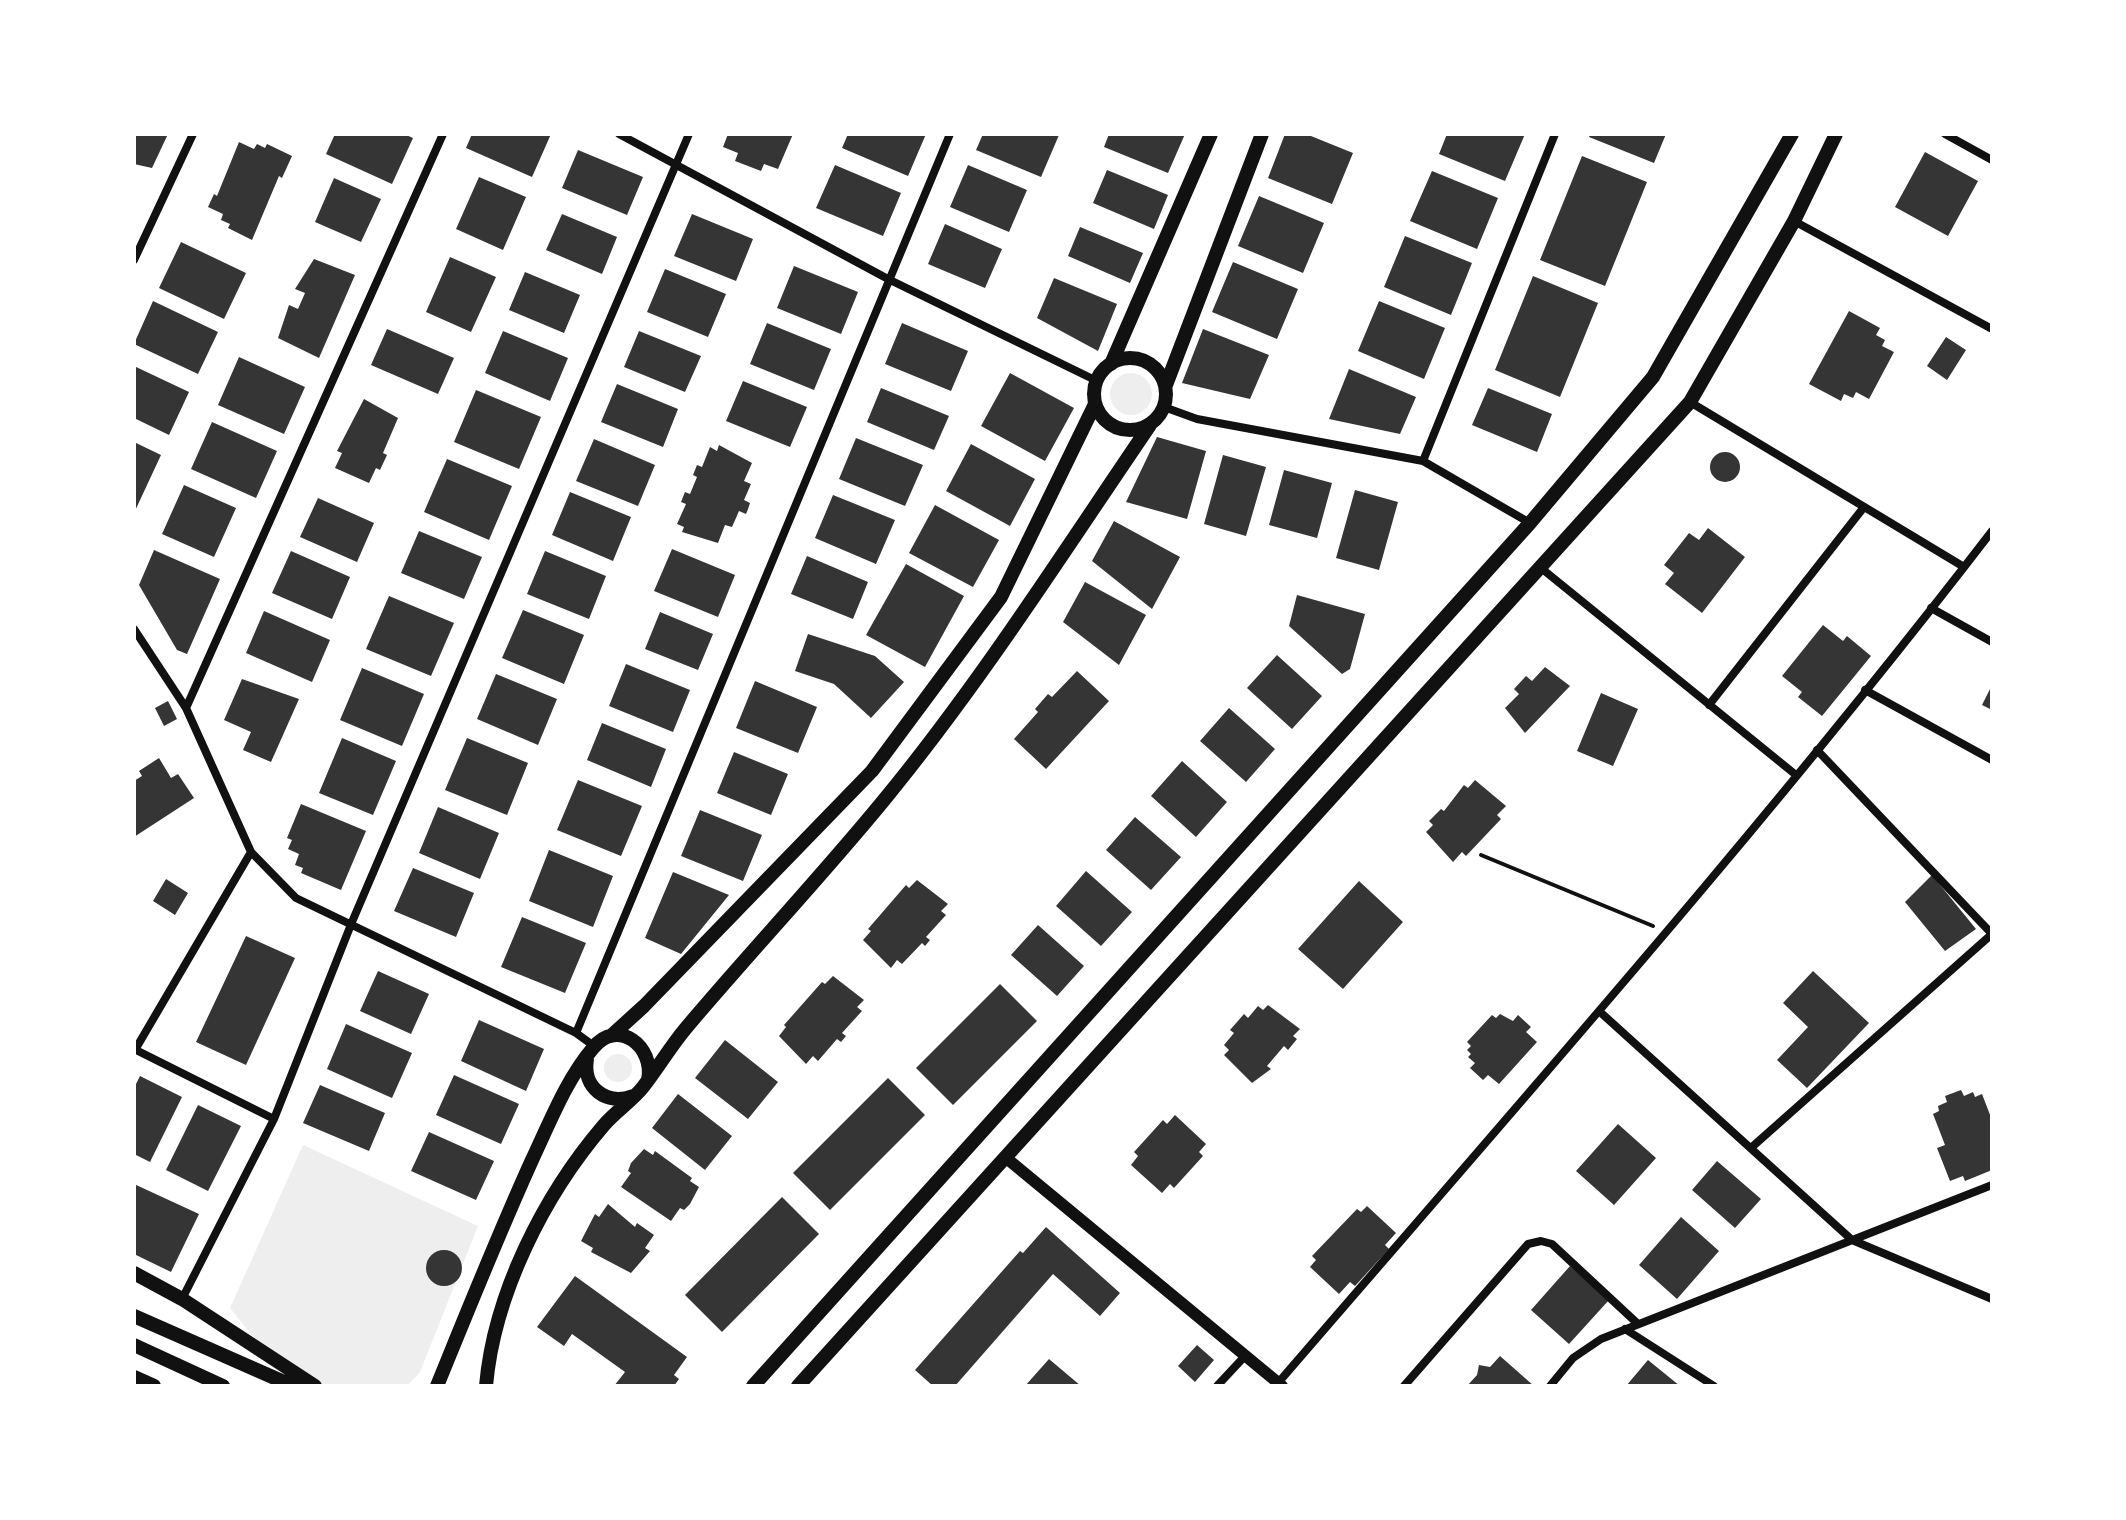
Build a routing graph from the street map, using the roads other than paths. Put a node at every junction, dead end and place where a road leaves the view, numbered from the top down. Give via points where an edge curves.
1 (193, 134) edge
2 (443, 134) edge
3 (619, 134) edge
4 (689, 134) edge
5 (950, 134) edge
6 (1211, 134) edge
7 (1262, 134) edge
8 (1555, 134) edge
9 (1792, 134) edge
10 (1836, 134) edge
11 (1945, 134) edge
12 (1992, 160) edge
13 (676, 164) junction
14 (1794, 221) junction
15 (134, 260) edge
16 (888, 279) junction
17 (1992, 329) edge
18 (1111, 364) junction
19 (1097, 381) junction
20 (1166, 385) junction
21 (1690, 402) junction
22 (1095, 404) junction
23 (1164, 407) junction
24 (1150, 425) junction
25 (1423, 461) junction
26 (1864, 507) junction
27 (1530, 523) junction
28 (1992, 531) edge
29 (1964, 567) junction
30 (1541, 568) junction
31 (1931, 608) junction
32 (134, 629) edge
33 (1992, 642) edge
34 (1865, 690) junction
35 (1709, 705) junction
36 (186, 708) junction
37 (1817, 750) junction
38 (1992, 760) edge
39 (1796, 775) junction
40 (251, 852) junction
41 (352, 922) junction
42 (1992, 934) edge
43 (1599, 1011) junction
44 (576, 1033) junction
45 (611, 1036) junction
46 (134, 1050) edge
47 (591, 1051) junction
48 (648, 1080) junction
49 (634, 1095) junction
50 (274, 1119) junction
51 (1752, 1147) junction
52 (1005, 1157) junction
53 (1992, 1185) edge
54 (1852, 1240) junction
55 (134, 1273) edge
56 (182, 1299) junction
57 (1992, 1299) edge
58 (134, 1316) edge
59 (1638, 1324) junction
60 (1625, 1329) junction
61 (134, 1345) edge
62 (1245, 1356) junction
63 (816, 1365) junction
64 (134, 1377) edge
65 (1280, 1384) edge
66 (154, 1386) edge
67 (223, 1386) edge
68 (293, 1386) edge
69 (315, 1386) edge
70 (437, 1386) edge
71 (486, 1386) edge
72 (753, 1386) edge
73 (798, 1386) edge
74 (807, 1386) edge
75 (1217, 1386) edge
76 (1404, 1386) edge
77 (1550, 1386) edge
78 (1714, 1386) edge

1 - 15 street
2 - 36 street
3 - 13 street
4 - 13 street
5 - 16 street
6 - 18 main road
7 - 20 main road
8 - 25 street
9 - 27 main road via 1653,377
10 - 14 main road
11 - 12 street
13 - 16 street
13 - 41 street
14 - 17 street
14 - 21 main road
16 - 19 street
16 - 44 street
18 - 19 main road
18 - 20 main road via 1144,360
19 - 22 main road
20 - 23 main road
21 - 26 street
21 - 30 main road
22 - 24 main road via 1117,428
22 - 45 main road via 1001,597 872,771
23 - 24 main road
23 - 25 street via 1197,419
24 - 48 main road via 1020,616 885,799 683,1031
25 - 27 street
26 - 29 street
26 - 35 street
27 - 72 main road
28 - 29 street
29 - 31 street
30 - 35 street
30 - 52 main road
31 - 33 street
31 - 34 street
32 - 36 street
34 - 37 street
34 - 38 street
35 - 39 street
36 - 40 street
37 - 39 street
37 - 42 street
39 - 43 street
40 - 41 street via 296,898
40 - 46 street
41 - 44 street
41 - 50 street
42 - 51 street
43 - 51 street
43 - 65 street
44 - 47 street
45 - 47 main road
45 - 48 main road via 639,1043 649,1060
46 - 50 street
47 - 49 main road via 586,1075 597,1092 615,1100
47 - 70 main road via 561,1096
48 - 49 main road
49 - 71 main road via 604,1124 537,1229 499,1317
50 - 56 street
51 - 54 street
52 - 62 street
52 - 63 main road
53 - 54 street
54 - 57 street
54 - 59 street
55 - 56 main road
56 - 69 main road
58 - 68 main road
59 - 60 street
59 - 76 street via 1557,1248 1534,1242
60 - 77 street via 1587,1348
60 - 78 street
61 - 67 main road
62 - 65 street
62 - 75 street
63 - 73 main road
63 - 74 main road
64 - 66 main road

